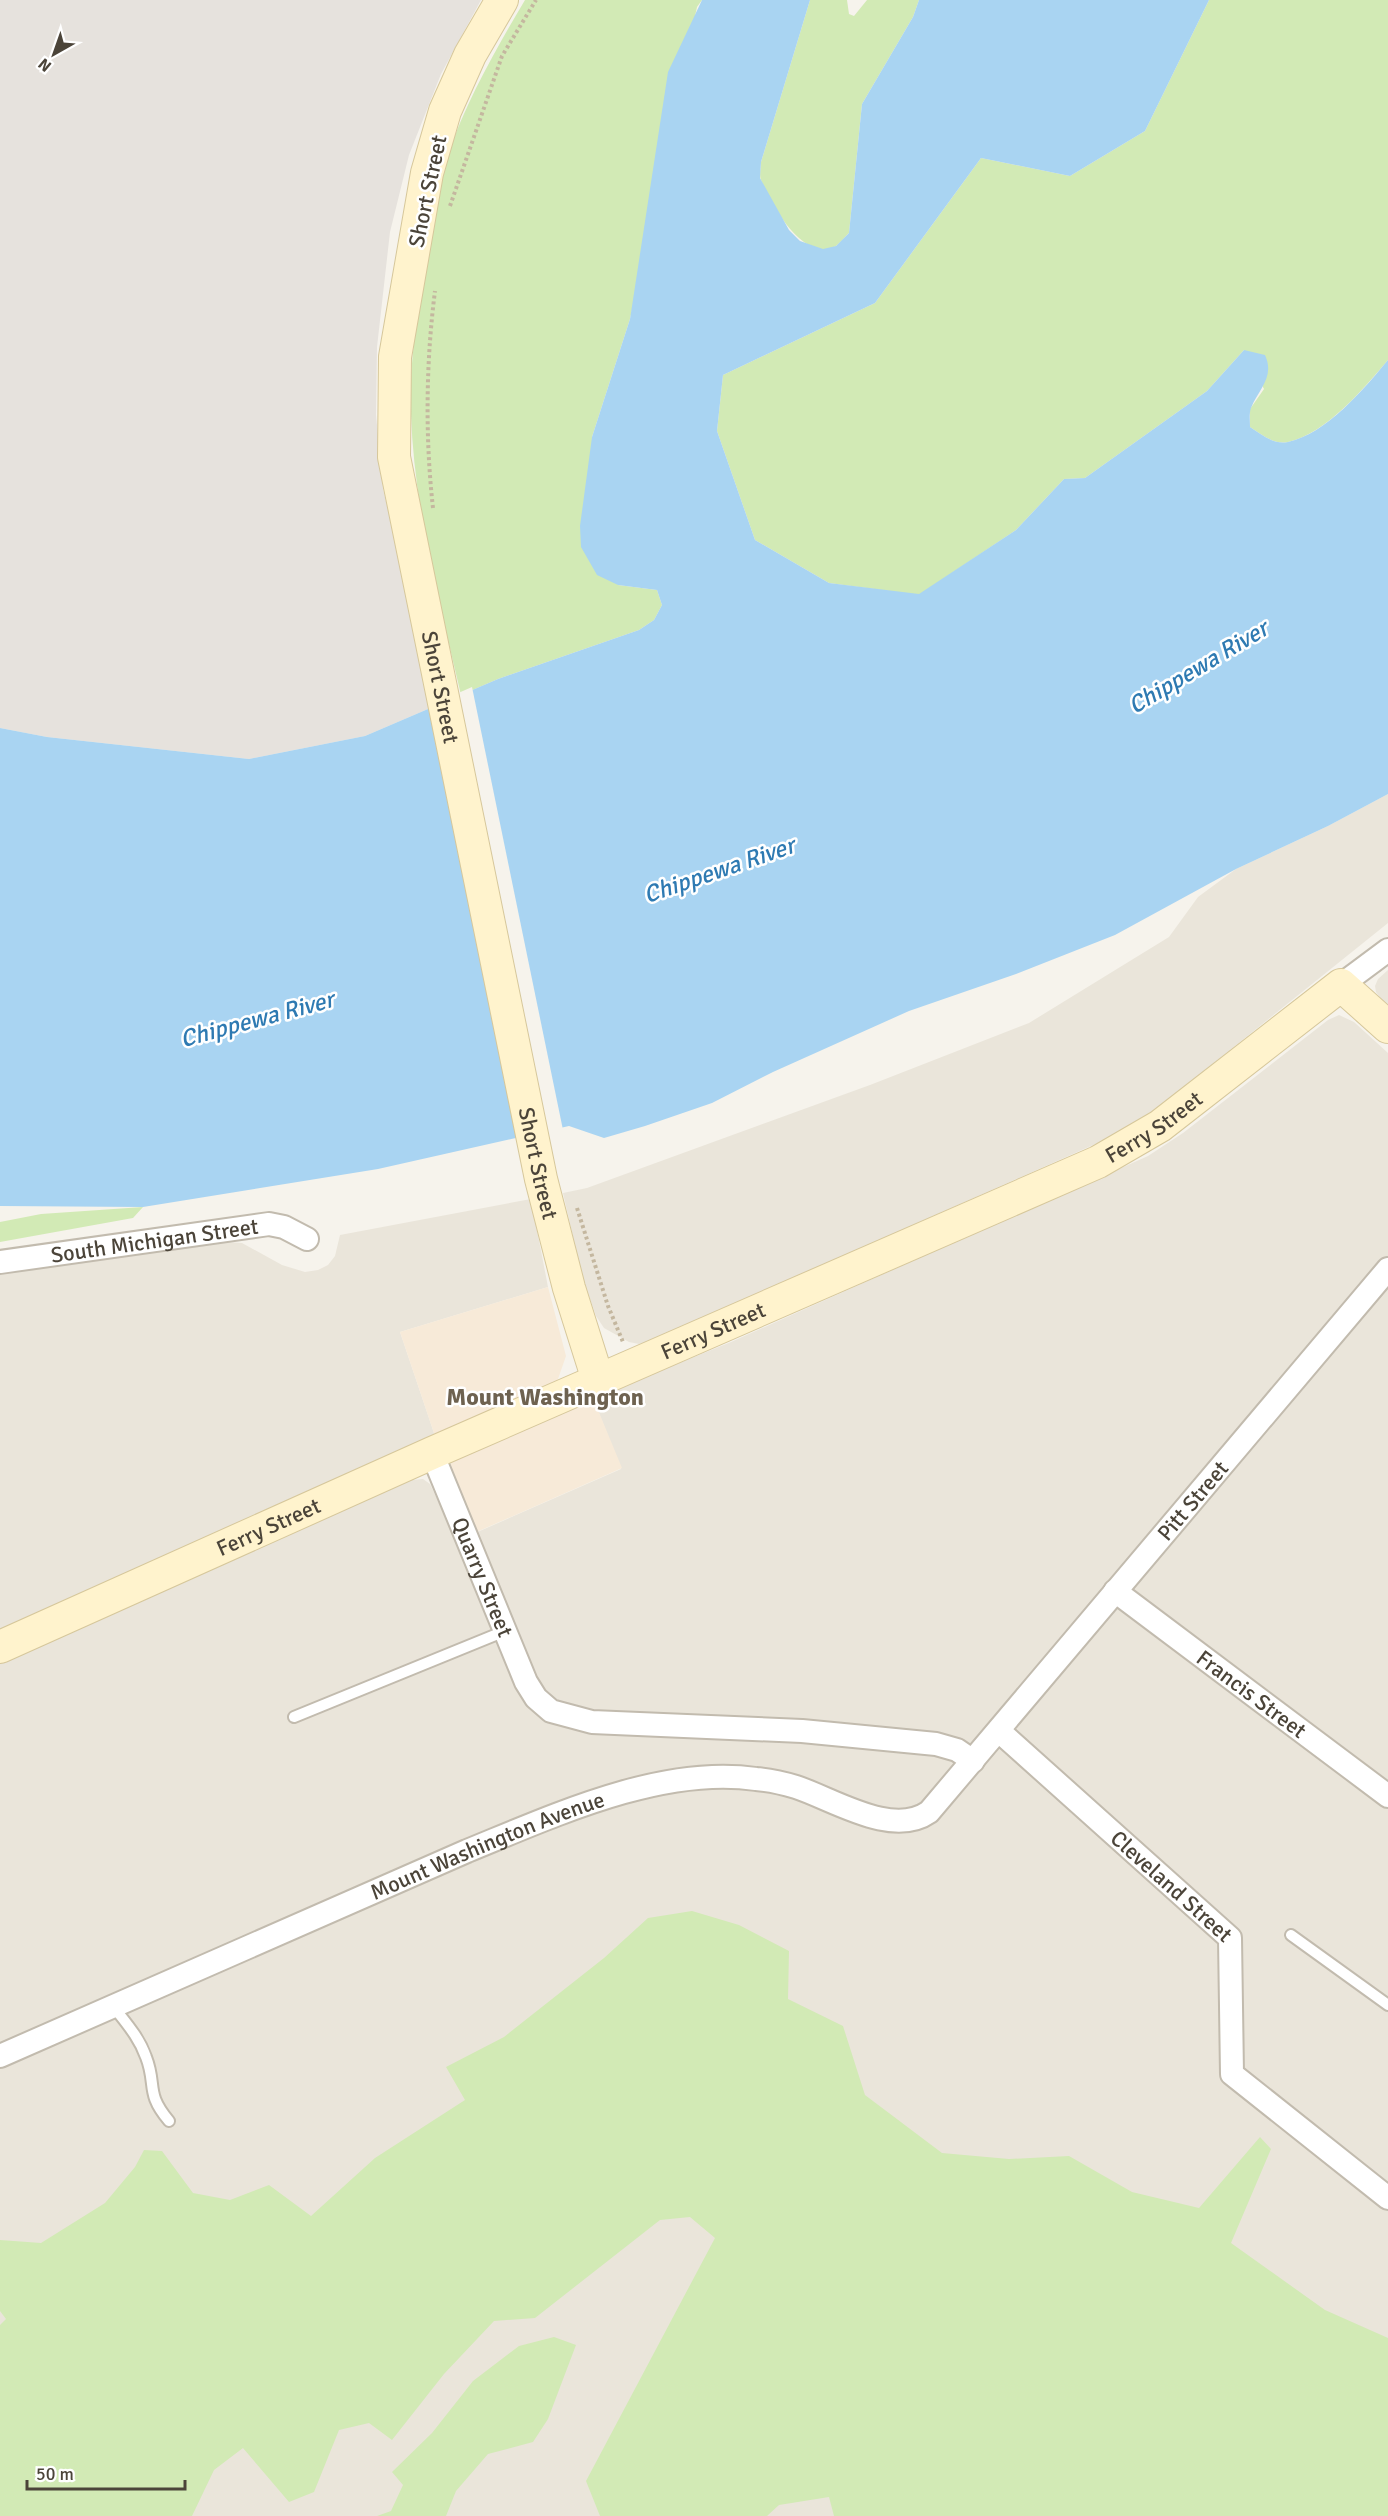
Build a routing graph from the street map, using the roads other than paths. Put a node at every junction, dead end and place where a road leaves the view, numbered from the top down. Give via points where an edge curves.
1 (502, 0) edge
2 (1388, 950) edge
3 (1341, 985) junction
4 (1388, 1027) edge
5 (307, 1239) dead end
6 (0, 1262) edge
7 (1388, 1269) edge
8 (598, 1380) junction
9 (432, 1453) junction
10 (1115, 1591) junction
11 (505, 1631) junction
12 (0, 1647) edge
13 (294, 1718) dead end
14 (999, 1731) junction
15 (973, 1761) junction
16 (1388, 1796) edge
17 (1291, 1935) dead end
18 (1388, 2005) edge
19 (113, 2006) junction
20 (0, 2056) edge
21 (169, 2121) dead end
22 (1388, 2198) edge

1 - 8 main road, Short Street via 445,111 427,173 395,357 394,457 542,1179 566,1278
2 - 3 street, Ferry Street
3 - 4 main road
3 - 8 main road, Ferry Street via 1160,1126 1132,1143 1001,1205
5 - 6 street, South Michigan Street via 269,1224
7 - 10 street, Pitt Street
8 - 9 main road, Ferry Street
9 - 11 street, Quarry Street
9 - 12 main road, Ferry Street
10 - 14 street, Pitt Street
10 - 16 street, Francis Street
11 - 13 lane
11 - 15 street, Quarry Street via 526,1682 551,1711 592,1722 802,1731 914,1742 949,1747
14 - 15 street, Mount Washington Avenue
14 - 22 street, Cleveland Street via 1230,1938 1232,2074
15 - 19 street, Mount Washington Avenue via 929,1812 905,1821 872,1817 795,1786 755,1778 690,1776 640,1789 584,1805 489,1842
17 - 18 lane
19 - 20 street, Mount Washington Avenue
19 - 21 lane via 136,2036 147,2059 156,2106

